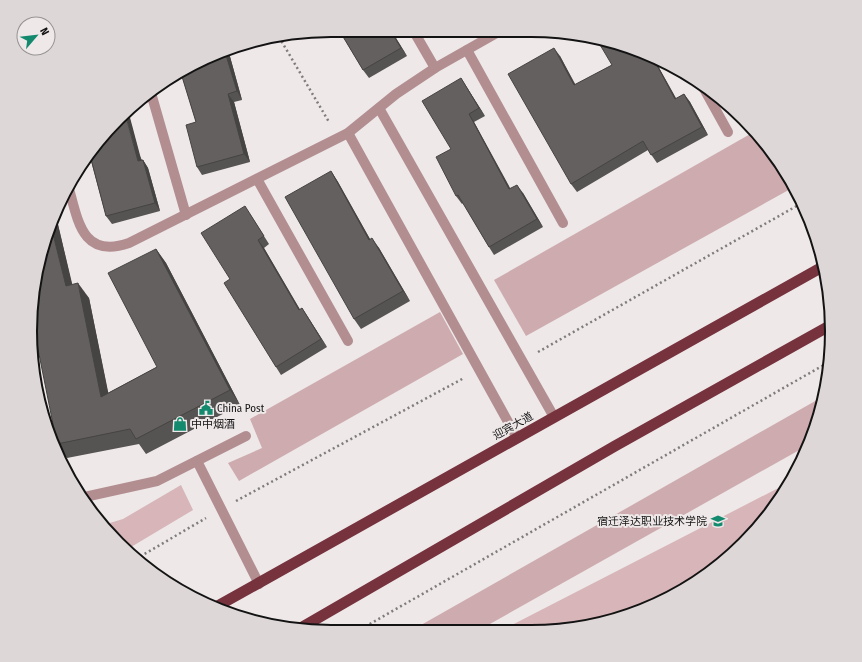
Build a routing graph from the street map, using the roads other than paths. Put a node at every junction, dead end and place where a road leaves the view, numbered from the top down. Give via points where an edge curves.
1 (417, 37) edge
2 (490, 37) edge
3 (468, 50) junction
4 (435, 68) junction
5 (709, 97) edge
6 (152, 98) edge
7 (379, 108) junction
8 (728, 132) dead end
9 (343, 136) junction
10 (257, 179) junction
11 (71, 194) edge
12 (186, 215) junction
13 (563, 223) dead end
14 (818, 269) edge
15 (825, 328) edge
16 (348, 341) dead end
17 (554, 418) junction
18 (246, 436) dead end
19 (517, 438) junction
20 (197, 461) junction
21 (88, 496) edge
22 (259, 584) junction
23 (221, 604) edge
24 (308, 624) edge

1 - 4 lane
2 - 3 lane
3 - 4 lane
3 - 13 lane
4 - 7 lane
5 - 8 lane
6 - 12 lane
7 - 9 lane
7 - 17 lane
9 - 10 lane
9 - 19 lane
10 - 12 lane
10 - 16 lane
11 - 12 lane via 78,222 86,238 100,247 116,248
14 - 17 highway, 迎宾大道
15 - 24 highway via 608,450
17 - 19 highway, 迎宾大道
18 - 20 lane
19 - 22 highway, 迎宾大道
20 - 21 lane via 158,481
20 - 22 lane
22 - 23 highway, 迎宾大道

